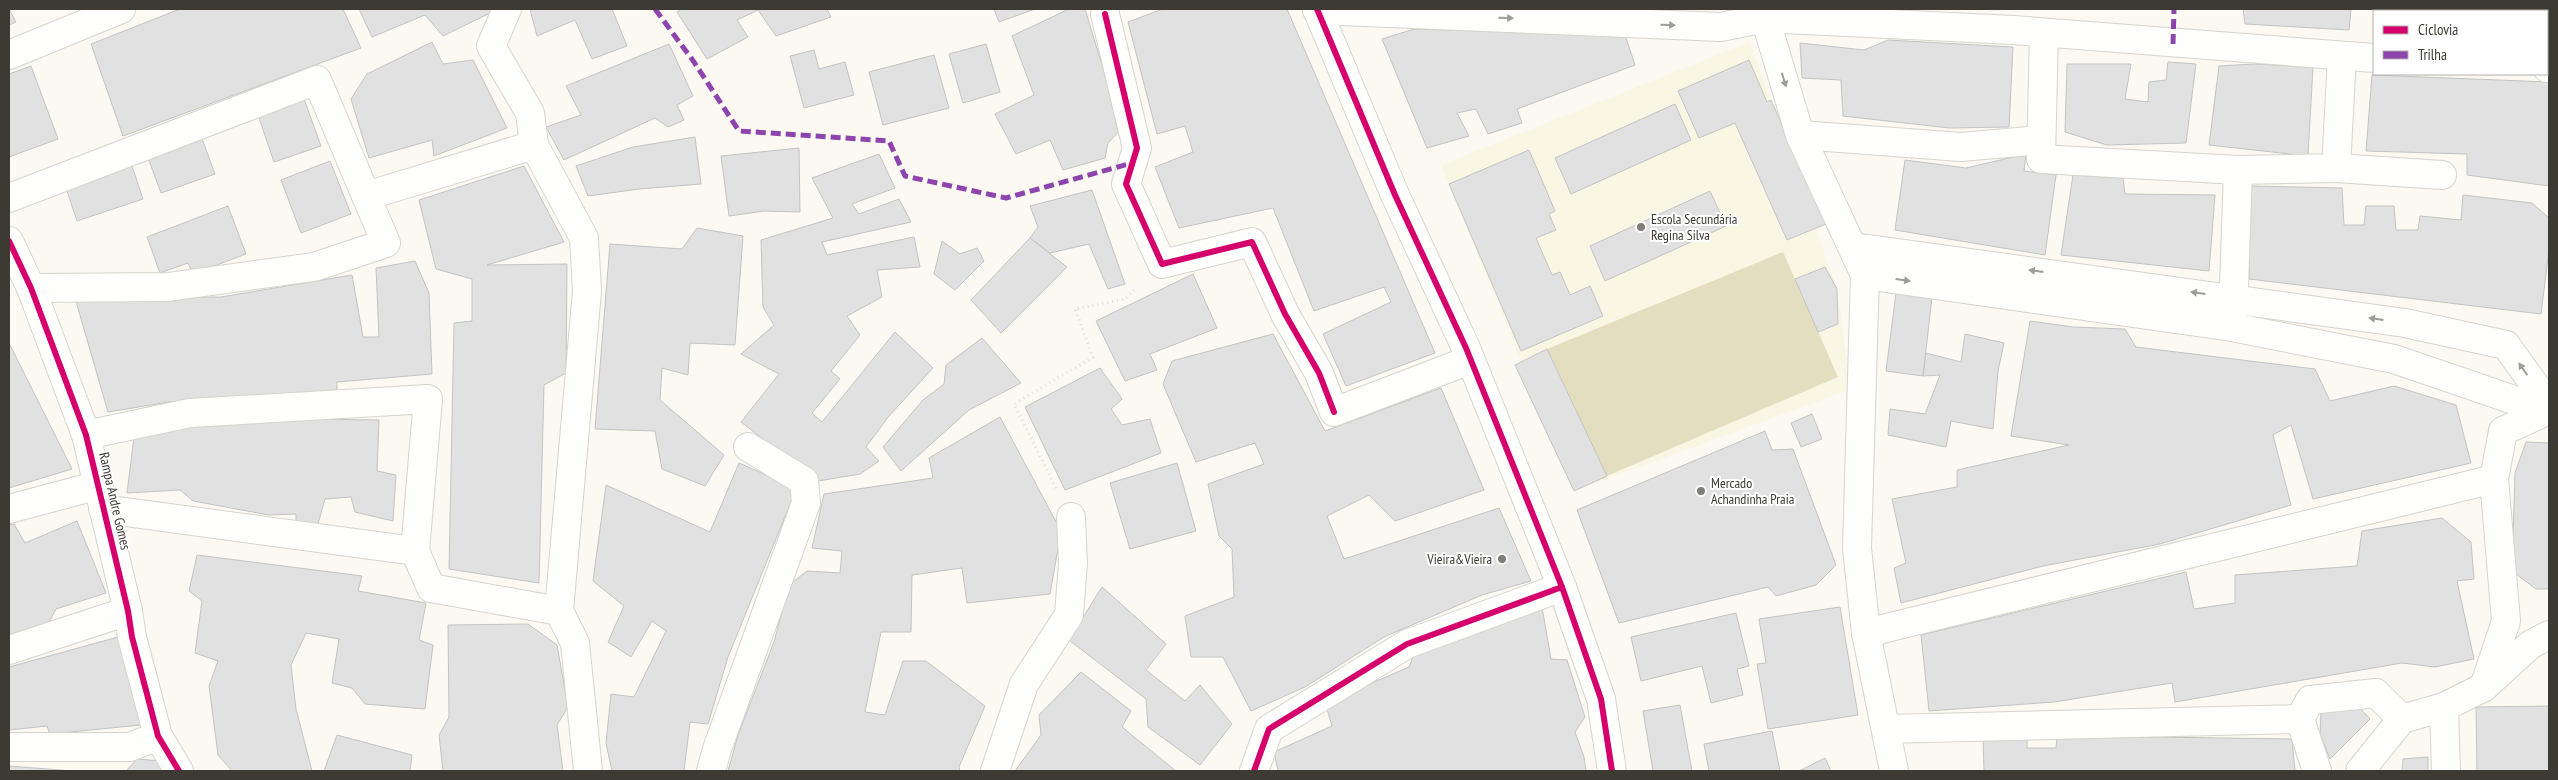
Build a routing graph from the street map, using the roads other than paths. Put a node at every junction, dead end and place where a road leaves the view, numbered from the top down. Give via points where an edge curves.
1 (121, 9) edge
2 (507, 9) edge
3 (1108, 10) edge
4 (1317, 10) edge
5 (1765, 18) junction
6 (2044, 34) junction
7 (9, 55) edge
8 (2342, 56) junction
9 (2373, 58) edge
10 (1800, 135) junction
11 (2041, 140) junction
12 (534, 145) junction
13 (2336, 168) junction
14 (2238, 170) junction
15 (2442, 175) dead end
16 (366, 196) junction
17 (9, 198) edge
18 (9, 242) edge
19 (1854, 247) junction
20 (1865, 275) junction
21 (30, 288) junction
22 (2234, 298) junction
23 (2232, 328) junction
24 (1470, 360) junction
25 (2548, 412) edge
26 (86, 435) junction
27 (748, 447) dead end
28 (2494, 479) junction
29 (101, 497) junction
30 (9, 508) edge
31 (1071, 517) road end
32 (415, 551) junction
33 (1562, 587) junction
34 (128, 611) junction
35 (559, 611) junction
36 (1866, 633) junction
37 (2549, 636) edge
38 (9, 650) edge
39 (2484, 687) junction
40 (2444, 707) junction
41 (2300, 719) junction
42 (2402, 719) junction
43 (1886, 729) junction
44 (158, 736) junction
45 (9, 747) edge
46 (179, 771) edge
47 (588, 771) edge
48 (711, 771) edge
49 (995, 771) edge
50 (1254, 771) edge
51 (1612, 771) edge
52 (1894, 771) edge
53 (2317, 771) edge
54 (2360, 771) edge
55 (2446, 771) edge

1 - 7 street
2 - 12 street via 491,46 530,113
3 - 24 street via 1137,148 1126,184 1162,264 1252,242 1285,314 1319,373 1334,412
4 -> 5 street via 1721,27
4 - 24 street via 1395,195
5 - 6 street
5 -> 10 street
6 - 8 street
6 - 11 street
8 - 9 street
8 - 13 street
10 - 11 street via 1961,147
10 - 19 street
11 - 14 street via 2041,159
12 - 16 street
12 - 35 street via 584,238 587,292
13 - 14 street
13 - 15 street
14 - 22 street
16 - 17 street via 317,80
16 - 21 street via 386,243 314,267 168,287
18 - 21 street, Rampa Andre Gomes
19 - 20 street
22 -> 19 street
20 -> 23 street
20 - 36 street via 1857,548
21 - 26 street, Rampa Andre Gomes
22 - 23 street
25 -> 22 street via 2536,387 2506,345 2405,324
23 - 25 street via 2394,360
24 - 33 street
25 - 28 street via 2503,431
26 - 29 street, Rampa Andre Gomes
26 - 32 street via 190,413 428,400
27 - 48 street via 804,481 806,503
28 - 36 street
28 - 39 street via 2506,621
29 - 30 street
29 - 32 street
29 - 34 street, Rampa Andre Gomes
31 - 49 street via 1069,615 1024,684
32 - 35 street via 431,588
33 - 50 street via 1407,644 1270,729
33 - 51 street via 1601,699
34 - 38 street
34 - 44 street, Rampa Andre Gomes
35 - 47 street via 575,643
36 - 43 street
37 - 39 street via 2530,645
39 - 40 street
40 - 42 street
40 - 55 street
41 - 42 street via 2310,700 2376,693
41 - 43 street
41 - 53 street
42 - 54 street
43 - 52 street
44 - 45 street via 130,747
44 - 46 street, Rampa Andre Gomes

